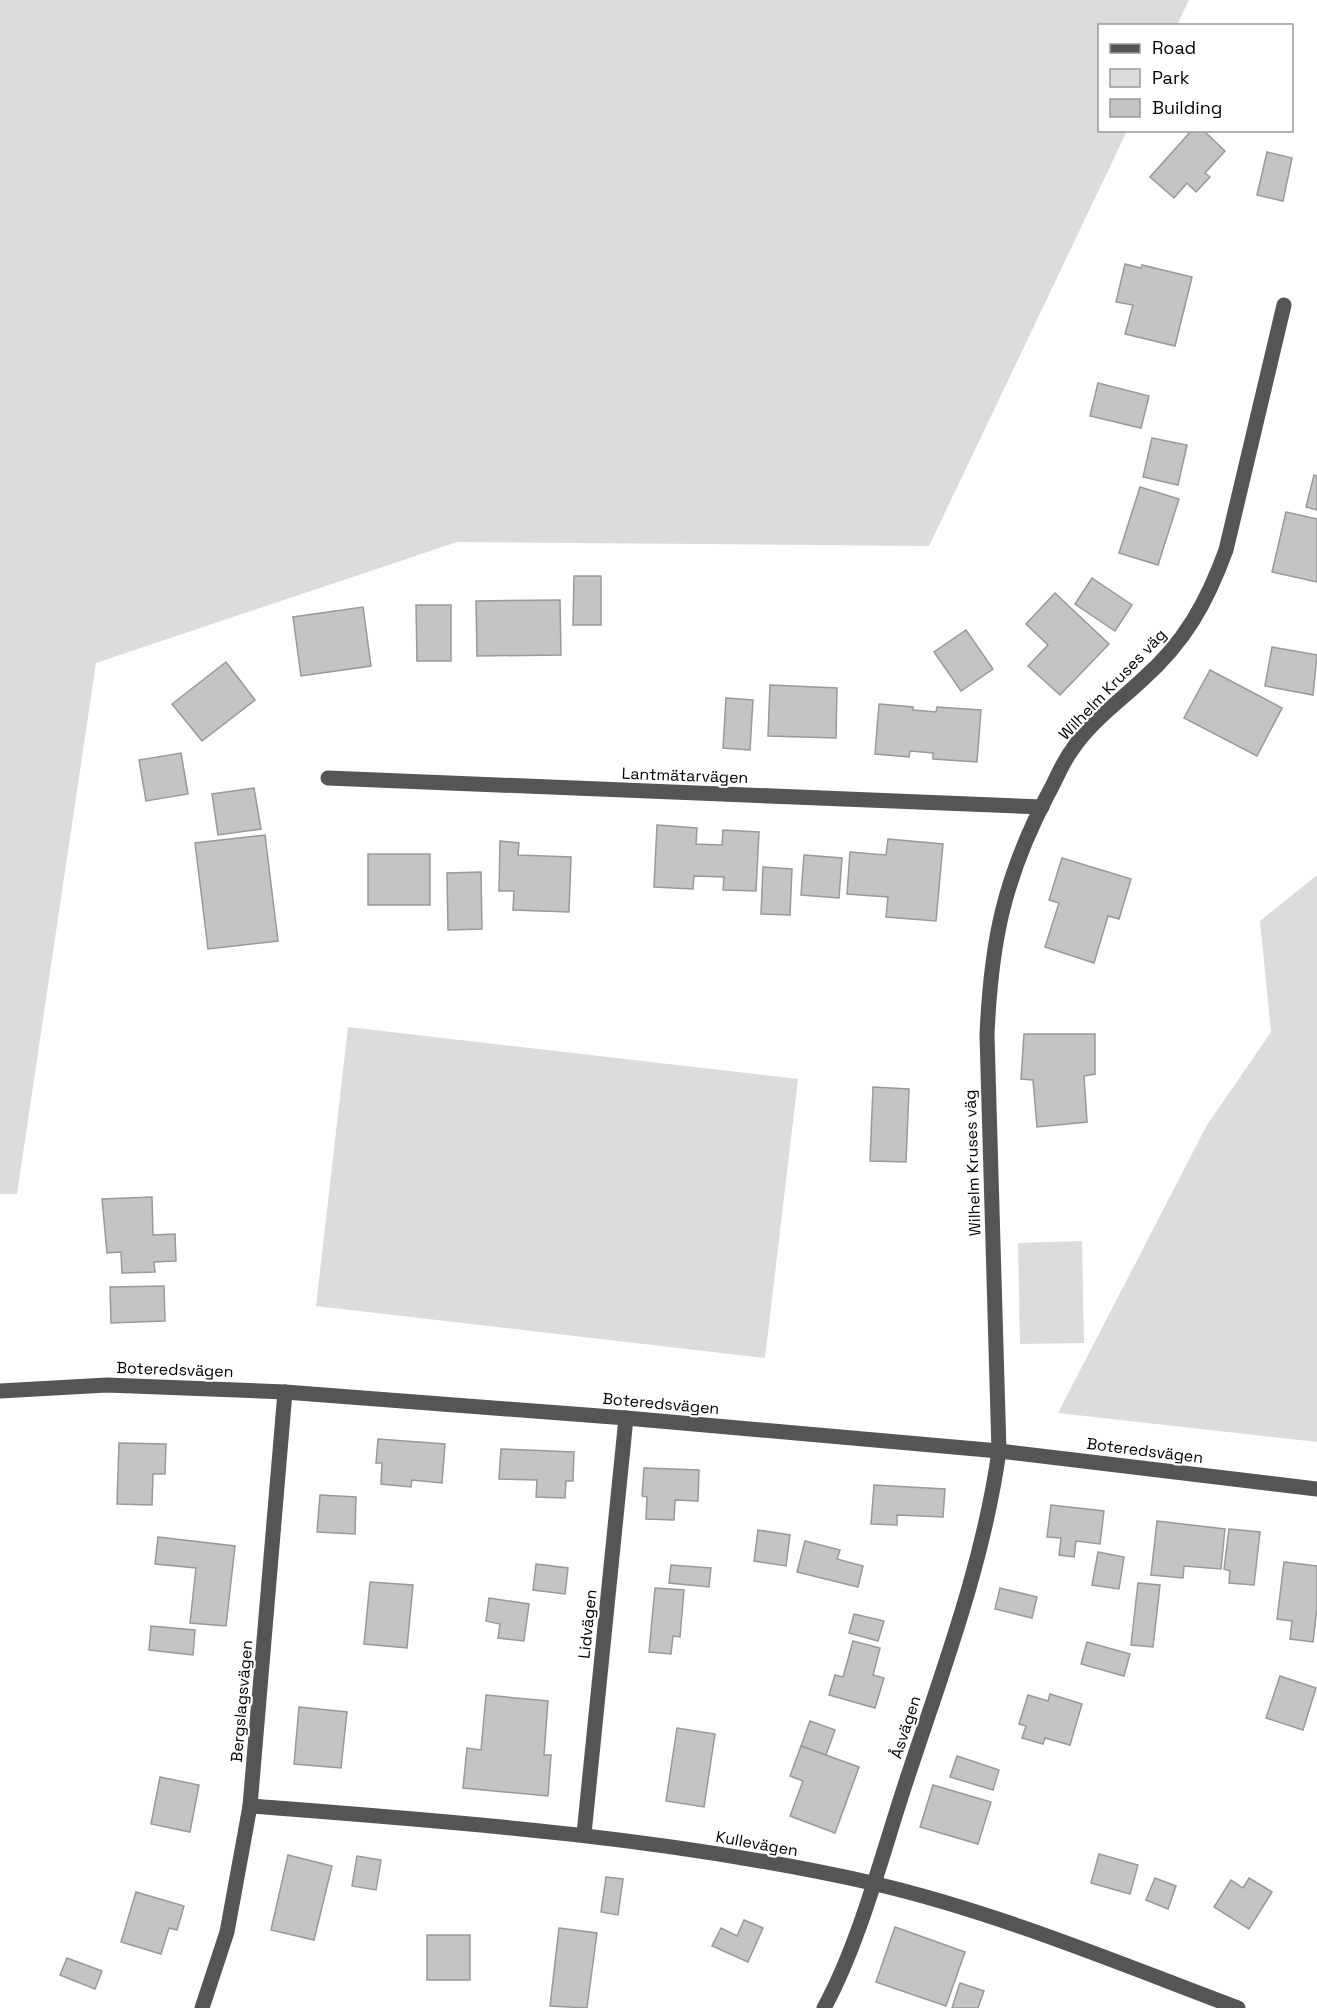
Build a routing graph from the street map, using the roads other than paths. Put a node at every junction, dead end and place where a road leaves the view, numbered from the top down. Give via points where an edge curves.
1 (1284, 305) dead end
2 (328, 778) dead end
3 (1042, 807) junction
4 (0, 1391) edge
5 (285, 1392) junction
6 (626, 1418) junction
7 (999, 1451) junction
8 (1317, 1489) edge
9 (250, 1806) junction
10 (584, 1834) junction
11 (873, 1884) junction
12 (202, 2008) edge
13 (824, 2008) edge
14 (1238, 2008) edge

1 - 3 street, Wilhelm Kruses väg via 1226,550 1212,589 1196,619 1170,650 1072,748
2 - 3 street, Lantmätarvägen
3 - 7 street, Wilhelm Kruses väg via 1011,875 997,927 990,978 987,1100
4 - 5 street, Boteredsvägen via 107,1385
5 - 6 street, Boteredsvägen
5 - 9 street, Bergslagsvägen
6 - 7 street, Boteredsvägen
6 - 10 street, Lidvägen
7 - 8 street, Boteredsvägen
7 - 11 street, Åsvägen via 991,1506 970,1585
9 - 10 street, Kullevägen
9 - 12 street, Bergslagsvägen via 227,1932
10 - 11 street, Kullevägen
11 - 13 street, Åsvägen
11 - 14 street, Kullevägen via 1012,1924

